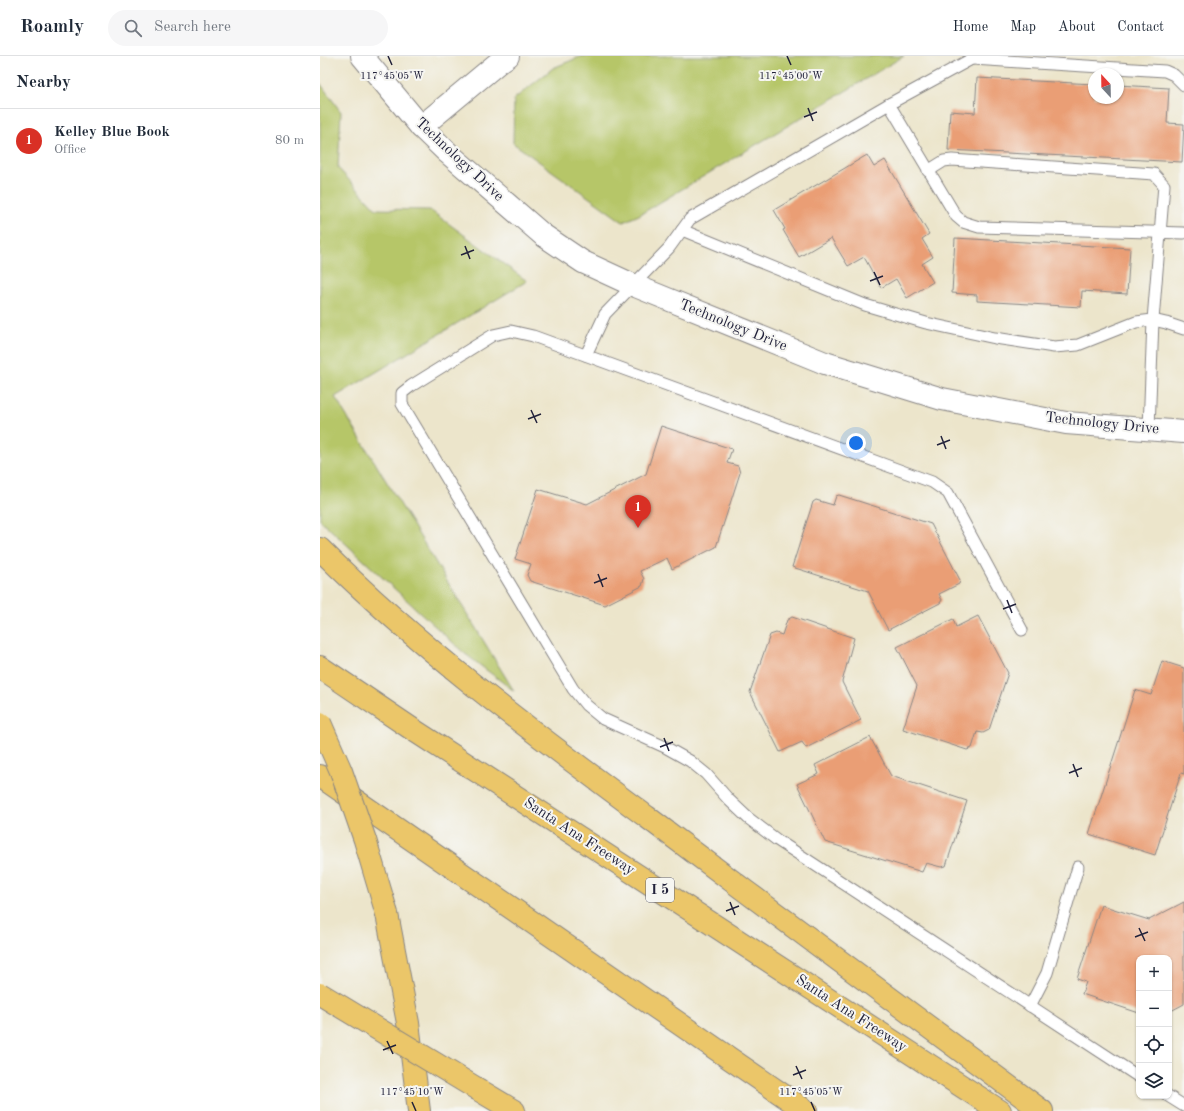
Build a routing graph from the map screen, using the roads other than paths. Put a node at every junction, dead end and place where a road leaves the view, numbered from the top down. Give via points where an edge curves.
1 (362, 56) edge
2 (508, 56) edge
3 (975, 57) edge
4 (1184, 86) edge
5 (889, 104) junction
6 (421, 127) junction
7 (928, 171) junction
8 (682, 230) junction
9 (1160, 232) junction
10 (1184, 234) edge
11 (633, 285) junction
12 (1153, 320) junction
13 (1184, 329) edge
14 (586, 355) junction
15 (1150, 429) junction
16 (1184, 432) edge
17 (320, 549) edge
18 (1022, 630) dead end
19 (320, 667) edge
20 (320, 723) edge
21 (320, 776) edge
22 (1078, 867) dead end
23 (320, 994) edge
24 (1030, 1006) junction
25 (1136, 1075) edge
26 (1172, 1098) edge
27 (1184, 1106) edge
28 (508, 1108) edge
29 (419, 1111) edge
30 (806, 1111) edge
31 (1000, 1111) edge
32 (1042, 1111) edge

1 - 6 street, Technology Drive
2 - 6 street
3 - 4 lane via 1165,71 1174,75
3 - 5 lane
5 - 7 lane
5 - 8 lane via 690,219
6 - 11 street, Technology Drive via 543,235 583,262
7 - 9 lane via 956,216 963,222 979,227
7 - 9 lane via 944,161 952,160 1154,174 1164,185
8 - 11 lane via 669,248
8 - 12 lane via 865,305 926,323 995,338 1054,347 1078,345 1136,322
9 - 10 lane
9 - 12 lane
11 - 14 lane via 605,314
11 - 15 street, Technology Drive via 825,363 942,399 1066,423
12 - 13 lane
12 - 15 lane
14 - 18 lane via 932,482 948,492
14 - 24 lane via 511,331 493,335 402,393 402,404 573,689 586,706 603,719 665,747 695,765 748,818 777,840
15 - 16 street, Technology Drive
17 - 32 highway via 429,649 515,718
19 - 31 highway, Santa Ana Freeway / I 5
20 - 29 highway, bridge via 365,840 387,914 408,1023
21 - 30 highway
22 - 24 lane via 1047,973
23 - 28 highway, bridge
24 - 25 lane
26 - 27 lane

